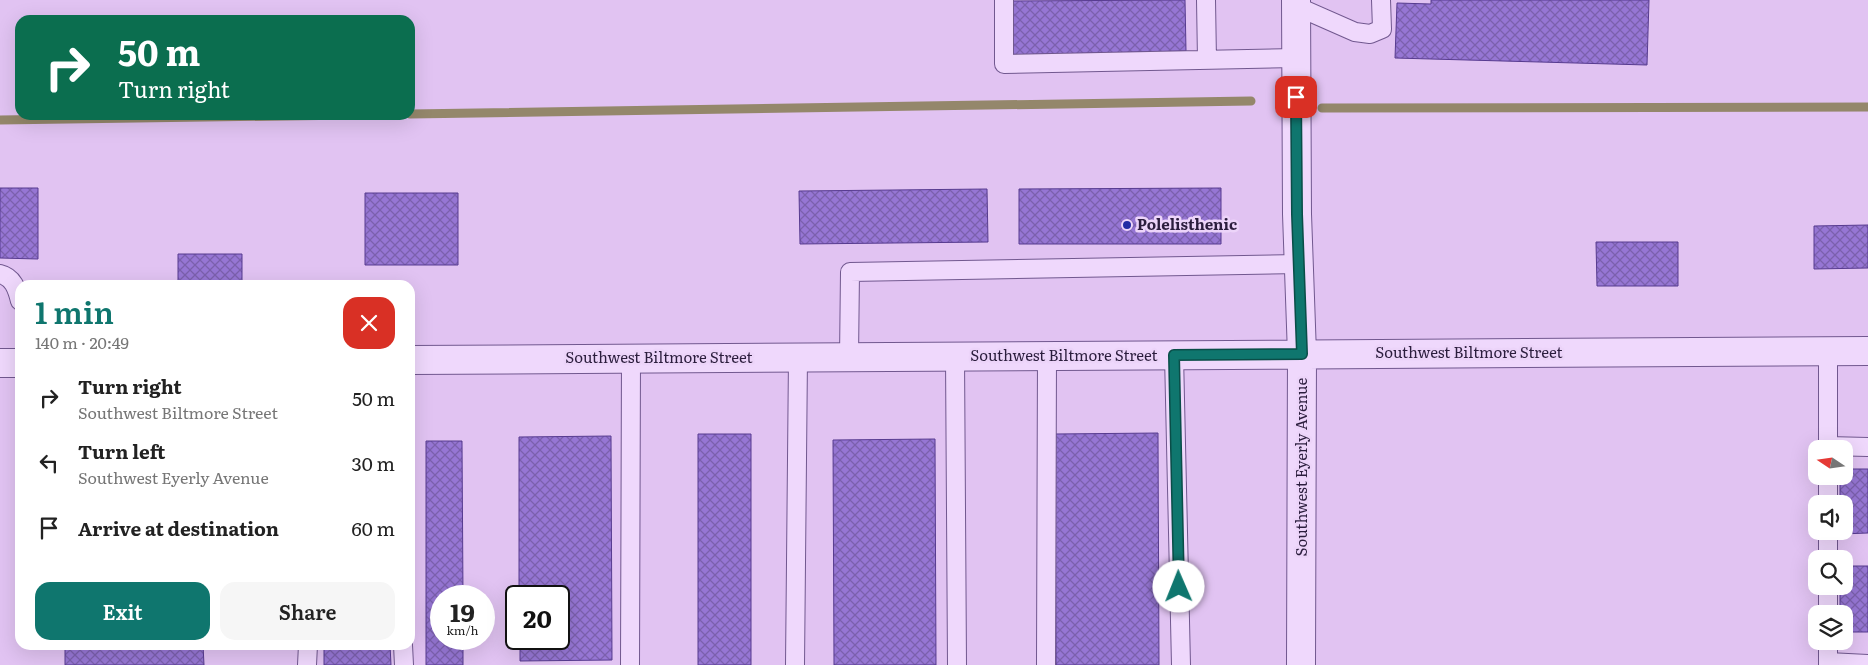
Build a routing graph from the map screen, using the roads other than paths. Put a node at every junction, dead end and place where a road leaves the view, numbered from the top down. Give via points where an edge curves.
1 (1004, 0) edge
2 (1206, 0) edge
3 (1381, 0) edge
4 (1296, 3) edge
5 (1296, 58) junction
6 (1207, 60) junction
7 (1299, 264) junction
8 (0, 274) edge
9 (15, 286) edge
10 (1828, 351) junction
11 (1868, 351) edge
12 (1302, 354) junction
13 (1174, 355) junction
14 (955, 356) junction
15 (1046, 356) junction
16 (798, 357) junction
17 (849, 357) junction
18 (631, 359) junction
19 (415, 360) edge
20 (0, 363) edge
21 (15, 363) edge
22 (1828, 440) edge
23 (1853, 447) edge
24 (1868, 447) edge
25 (308, 650) edge
26 (404, 650) edge
27 (1828, 650) edge
28 (1828, 664) edge
29 (1868, 664) edge
30 (308, 665) edge
31 (404, 665) edge
32 (630, 665) edge
33 (794, 665) edge
34 (956, 665) edge
35 (1046, 665) edge
36 (1181, 665) edge
37 (1301, 665) edge

1 - 6 lane via 1004,64
2 - 6 lane
3 - 4 lane via 1382,29 1370,34 1355,32
4 - 5 street, Southwest Eyerly Avenue
5 - 6 lane
5 - 7 street, Southwest Eyerly Avenue
7 - 12 street, Southwest Eyerly Avenue
7 - 17 lane via 850,272
8 - 9 lane via 9,278
10 - 11 street, Southwest Biltmore Street
10 - 12 street, Southwest Biltmore Street
10 - 22 lane
12 - 13 street, Southwest Biltmore Street
12 - 37 street, Southwest Eyerly Avenue
13 - 15 street, Southwest Biltmore Street
13 - 36 lane
14 - 15 street, Southwest Biltmore Street
14 - 17 street, Southwest Biltmore Street
14 - 34 lane
15 - 35 lane
16 - 17 street, Southwest Biltmore Street
16 - 18 street, Southwest Biltmore Street
16 - 33 lane
18 - 19 street, Southwest Biltmore Street
18 - 32 lane
20 - 21 street
23 - 24 lane
25 - 30 lane
26 - 31 lane
27 - 28 lane
28 - 29 lane

